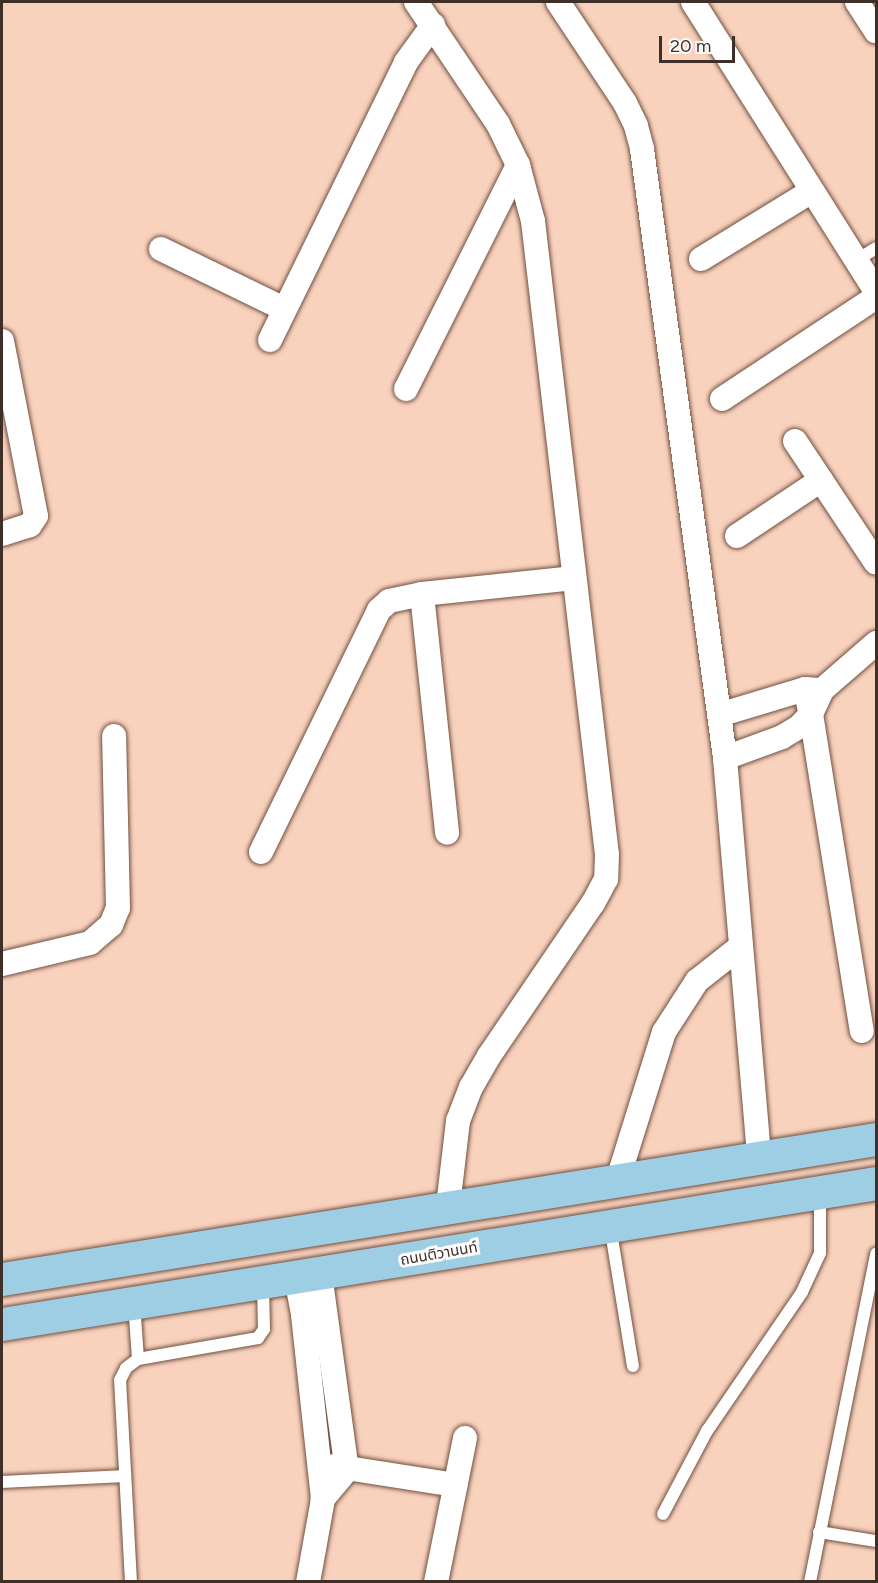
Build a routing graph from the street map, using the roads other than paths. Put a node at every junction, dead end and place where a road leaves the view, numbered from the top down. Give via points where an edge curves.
1 (416, 2) edge
2 (558, 2) edge
3 (693, 2) edge
4 (858, 2) edge
5 (433, 25) junction
6 (876, 31) edge
7 (519, 165) junction
8 (812, 191) junction
9 (161, 249) dead end
10 (867, 254) edge
11 (701, 259) dead end
12 (876, 291) edge
13 (876, 297) edge
14 (284, 309) junction
15 (270, 340) dead end
16 (2, 341) edge
17 (406, 389) dead end
18 (722, 399) dead end
19 (795, 441) dead end
20 (821, 480) junction
21 (2, 534) edge
22 (737, 536) dead end
23 (876, 562) edge
24 (574, 578) junction
25 (422, 594) junction
26 (876, 643) edge
27 (813, 690) junction
28 (811, 714) junction
29 (719, 715) junction
30 (114, 736) dead end
31 (725, 758) junction
32 (447, 833) dead end
33 (261, 852) dead end
34 (740, 946) junction
35 (2, 964) edge
36 (862, 1031) dead end
37 (876, 1139) edge
38 (759, 1158) junction
39 (617, 1182) junction
40 (876, 1183) edge
41 (820, 1192) junction
42 (448, 1206) junction
43 (609, 1225) junction
44 (311, 1228) junction
45 (219, 1244) junction
46 (876, 1254) edge
47 (308, 1276) junction
48 (2, 1279) edge
49 (263, 1283) junction
50 (225, 1289) junction
51 (134, 1303) junction
52 (2, 1324) edge
53 (138, 1359) junction
54 (633, 1366) dead end
55 (465, 1438) dead end
56 (319, 1462) junction
57 (347, 1470) junction
58 (126, 1476) junction
59 (2, 1482) edge
60 (456, 1485) junction
61 (323, 1499) junction
62 (663, 1514) dead end
63 (819, 1532) junction
64 (876, 1541) edge
65 (131, 1581) edge
66 (308, 1581) edge
67 (436, 1581) edge
68 (810, 1581) edge

1 - 5 street
2 - 29 street via 625,103 642,149
3 - 8 street
4 - 6 street
5 - 7 street via 498,124
5 - 14 street via 406,62
7 - 17 street
7 - 24 street via 533,221
8 - 10 street
8 - 11 street
9 - 14 street
10 - 12 street
13 - 18 street
14 - 15 street
16 - 21 street via 36,516 30,525
19 - 20 street
20 - 22 street
20 - 23 street
24 - 25 street
24 - 42 street via 607,855 606,879 471,1087 458,1121
25 - 32 street
25 - 33 street via 389,601 379,610
26 - 27 street
27 - 28 street
27 - 29 street
28 - 31 street via 792,732
28 - 36 street
29 - 31 street
30 - 35 street via 118,908 111,925 90,943
31 - 34 street
34 - 38 street
34 - 39 street via 697,981 664,1032
37 - 38 main road
38 - 39 main road
39 - 42 main road
40 - 41 main road, ถนนติวานนท์
41 - 43 main road, ถนนติวานนท์
41 - 62 lane via 820,1253 802,1292 707,1431
42 - 44 main road
43 - 47 main road, ถนนติวานนท์
43 - 54 lane
44 - 45 main road
44 - 47 main road
45 - 48 main road
45 - 50 main road
46 - 63 lane
47 - 49 main road, ถนนติวานนท์
47 - 56 street via 303,1315
47 - 57 street
49 - 50 main road, ถนนติวานนท์
49 - 53 lane via 264,1329 258,1338
50 - 51 main road, ถนนติวานนท์
51 - 52 main road, ถนนติวานนท์
51 - 53 lane
53 - 58 lane via 126,1368 120,1380
55 - 60 street
56 - 57 street
56 - 61 street
57 - 60 street
57 - 61 street
58 - 59 lane
58 - 65 lane
60 - 67 street
61 - 66 street
63 - 64 lane
63 - 68 lane

